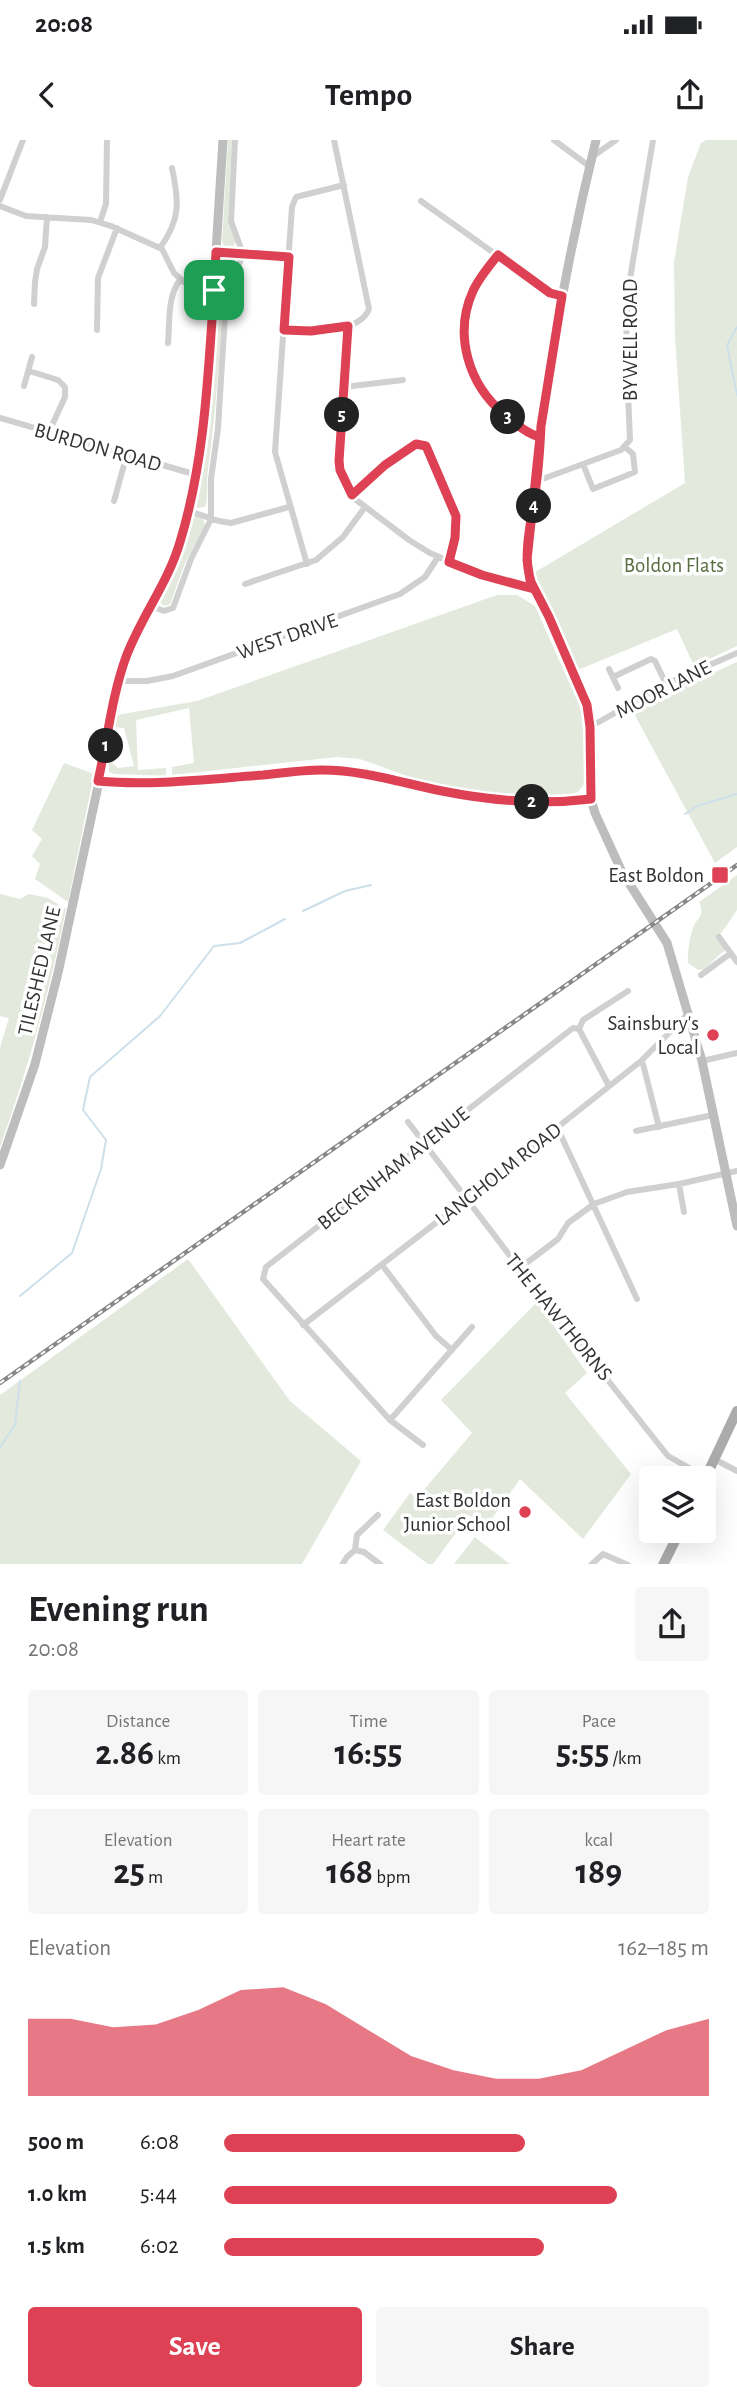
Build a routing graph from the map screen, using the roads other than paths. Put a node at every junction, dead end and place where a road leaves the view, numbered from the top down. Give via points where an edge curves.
1 (23, 140) edge
2 (107, 140) edge
3 (223, 140) edge
4 (236, 140) edge
5 (334, 140) edge
6 (554, 140) edge
7 (596, 140) edge
8 (616, 140) edge
9 (653, 140) edge
10 (591, 161) junction
11 (172, 168) dead end
12 (344, 185) junction
13 (0, 200) edge
14 (421, 201) dead end
15 (0, 206) edge
16 (47, 217) junction
17 (100, 222) junction
18 (117, 229) junction
19 (160, 248) junction
20 (216, 252) junction
21 (243, 254) junction
22 (498, 255) junction
23 (289, 257) junction
24 (180, 280) junction
25 (214, 290) junction
26 (562, 296) junction
27 (34, 304) dead end
28 (348, 326) junction
29 (97, 330) dead end
30 (284, 330) junction
31 (168, 343) dead end
32 (33, 357) dead end
33 (29, 371) junction
34 (403, 380) dead end
35 (24, 386) dead end
36 (344, 387) junction
37 (0, 418) edge
38 (49, 432) junction
39 (540, 437) junction
40 (625, 447) junction
41 (127, 454) junction
42 (583, 464) junction
43 (197, 475) junction
44 (537, 481) junction
45 (352, 495) junction
46 (114, 501) dead end
47 (289, 507) junction
48 (365, 507) junction
49 (188, 511) junction
50 (211, 519) junction
51 (438, 557) junction
52 (449, 562) junction
53 (307, 564) junction
54 (245, 584) dead end
55 (534, 589) junction
56 (151, 606) junction
57 (737, 653) edge
58 (609, 669) dead end
59 (613, 677) junction
60 (120, 681) junction
61 (666, 684) junction
62 (618, 688) dead end
63 (590, 727) junction
64 (98, 781) junction
65 (591, 799) junction
66 (719, 937) dead end
67 (731, 953) junction
68 (737, 962) edge
69 (701, 975) dead end
70 (628, 991) dead end
71 (687, 1015) junction
72 (579, 1029) junction
73 (737, 1053) edge
74 (640, 1061) junction
75 (702, 1061) junction
76 (609, 1086) junction
77 (713, 1115) junction
78 (408, 1122) dead end
79 (557, 1127) junction
80 (659, 1127) junction
81 (636, 1131) dead end
82 (425, 1145) junction
83 (0, 1165) edge
84 (737, 1171) edge
85 (726, 1174) junction
86 (679, 1184) junction
87 (467, 1199) junction
88 (594, 1203) junction
89 (684, 1212) dead end
90 (737, 1226) edge
91 (382, 1265) junction
92 (520, 1268) junction
93 (637, 1300) dead end
94 (303, 1325) junction
95 (472, 1327) dead end
96 (452, 1350) junction
97 (737, 1411) edge
98 (390, 1420) junction
99 (423, 1445) dead end
100 (715, 1459) junction
101 (684, 1466) edge
102 (711, 1466) edge
103 (737, 1471) edge
104 (378, 1515) dead end
105 (674, 1543) edge
106 (355, 1550) junction
107 (616, 1562) edge
108 (342, 1564) edge
109 (381, 1564) edge
110 (590, 1564) edge
111 (628, 1564) edge
112 (663, 1564) edge

1 - 13 street
2 - 17 street via 106,204
3 - 20 street, TILESHED LANE
4 - 21 street via 231,221
5 - 12 street
6 - 10 street
7 - 10 street
8 - 10 street
9 - 40 street, BYWELL ROAD via 628,291 631,433
10 - 26 street
11 - 19 street via 177,208
12 - 23 street via 296,197
12 - 28 street via 369,309 360,322
14 - 22 street
15 - 16 street via 26,216
16 - 17 street
16 - 27 street
17 - 18 street
18 - 19 street
18 - 29 street via 98,278
19 - 24 street
20 - 21 street
20 - 25 street, TILESHED LANE
21 - 23 street
21 - 50 street via 226,299
22 - 26 street via 550,293
22 - 39 street via 469,303 467,355 475,380 494,406
23 - 30 street
24 - 25 street
24 - 31 street via 172,296
25 - 43 street, TILESHED LANE
26 - 39 street
28 - 30 street
28 - 36 street
30 - 47 street via 275,452
32 - 33 street
33 - 35 street
33 - 38 street via 58,380 65,387
34 - 36 street
36 - 45 street via 339,461
37 - 38 street, BURDON ROAD
38 - 41 street, BURDON ROAD
39 - 44 street
40 - 42 street
40 - 42 street, BYWELL ROAD via 633,454 635,472 593,489
41 - 43 street, BURDON ROAD
41 - 46 street
42 - 44 street
43 - 49 street, TILESHED LANE
44 - 55 street via 527,560
45 - 48 street
45 - 52 street via 398,454 416,444 426,446 456,516
47 - 50 street via 240,522
47 - 53 street
48 - 51 street
48 - 53 street via 343,537
49 - 50 street
49 - 56 street, TILESHED LANE via 175,557
50 - 56 street via 173,608 164,611
51 - 52 street
51 - 60 street, WEST DRIVE via 419,582 384,601 173,676
52 - 55 street
53 - 54 street
55 - 63 street via 587,705
56 - 60 street, TILESHED LANE
57 - 61 street, MOOR LANE
58 - 59 street
59 - 61 street via 651,659
59 - 62 street
60 - 64 street, TILESHED LANE
61 - 63 street, MOOR LANE
63 - 65 street
64 - 65 street via 205,780 321,770 370,774 514,802
64 - 83 street, TILESHED LANE via 58,973
65 - 71 street via 622,872 667,943
66 - 67 street
67 - 68 street
67 - 69 street
70 - 72 street, BECKENHAM AVENUE via 583,1020
71 - 74 street, LANGHOLM ROAD
71 - 75 street
72 - 76 street
72 - 82 street, BECKENHAM AVENUE via 573,1028
73 - 75 street
74 - 76 street, LANGHOLM ROAD
74 - 80 street
75 - 77 street
76 - 79 street, LANGHOLM ROAD
77 - 80 street
77 - 85 street
78 - 82 street, THE HAWTHORNS
79 - 87 street, LANGHOLM ROAD
79 - 88 street
80 - 81 street
82 - 87 street, THE HAWTHORNS
82 - 94 street, BECKENHAM AVENUE via 265,1267 263,1279
84 - 85 street
85 - 86 street
85 - 90 street
86 - 88 street via 627,1192
86 - 89 street
87 - 91 street, LANGHOLM ROAD
87 - 92 street, THE HAWTHORNS
88 - 92 street
88 - 93 street
91 - 94 street, LANGHOLM ROAD
91 - 96 street
92 - 101 street, THE HAWTHORNS via 668,1456
94 - 98 street
95 - 96 street
96 - 98 street
97 - 100 main road
98 - 99 street
100 - 102 main road
100 - 103 street
104 - 106 street via 358,1535
105 - 112 main road
106 - 108 street
106 - 109 street
107 - 110 street via 603,1554
107 - 111 street

